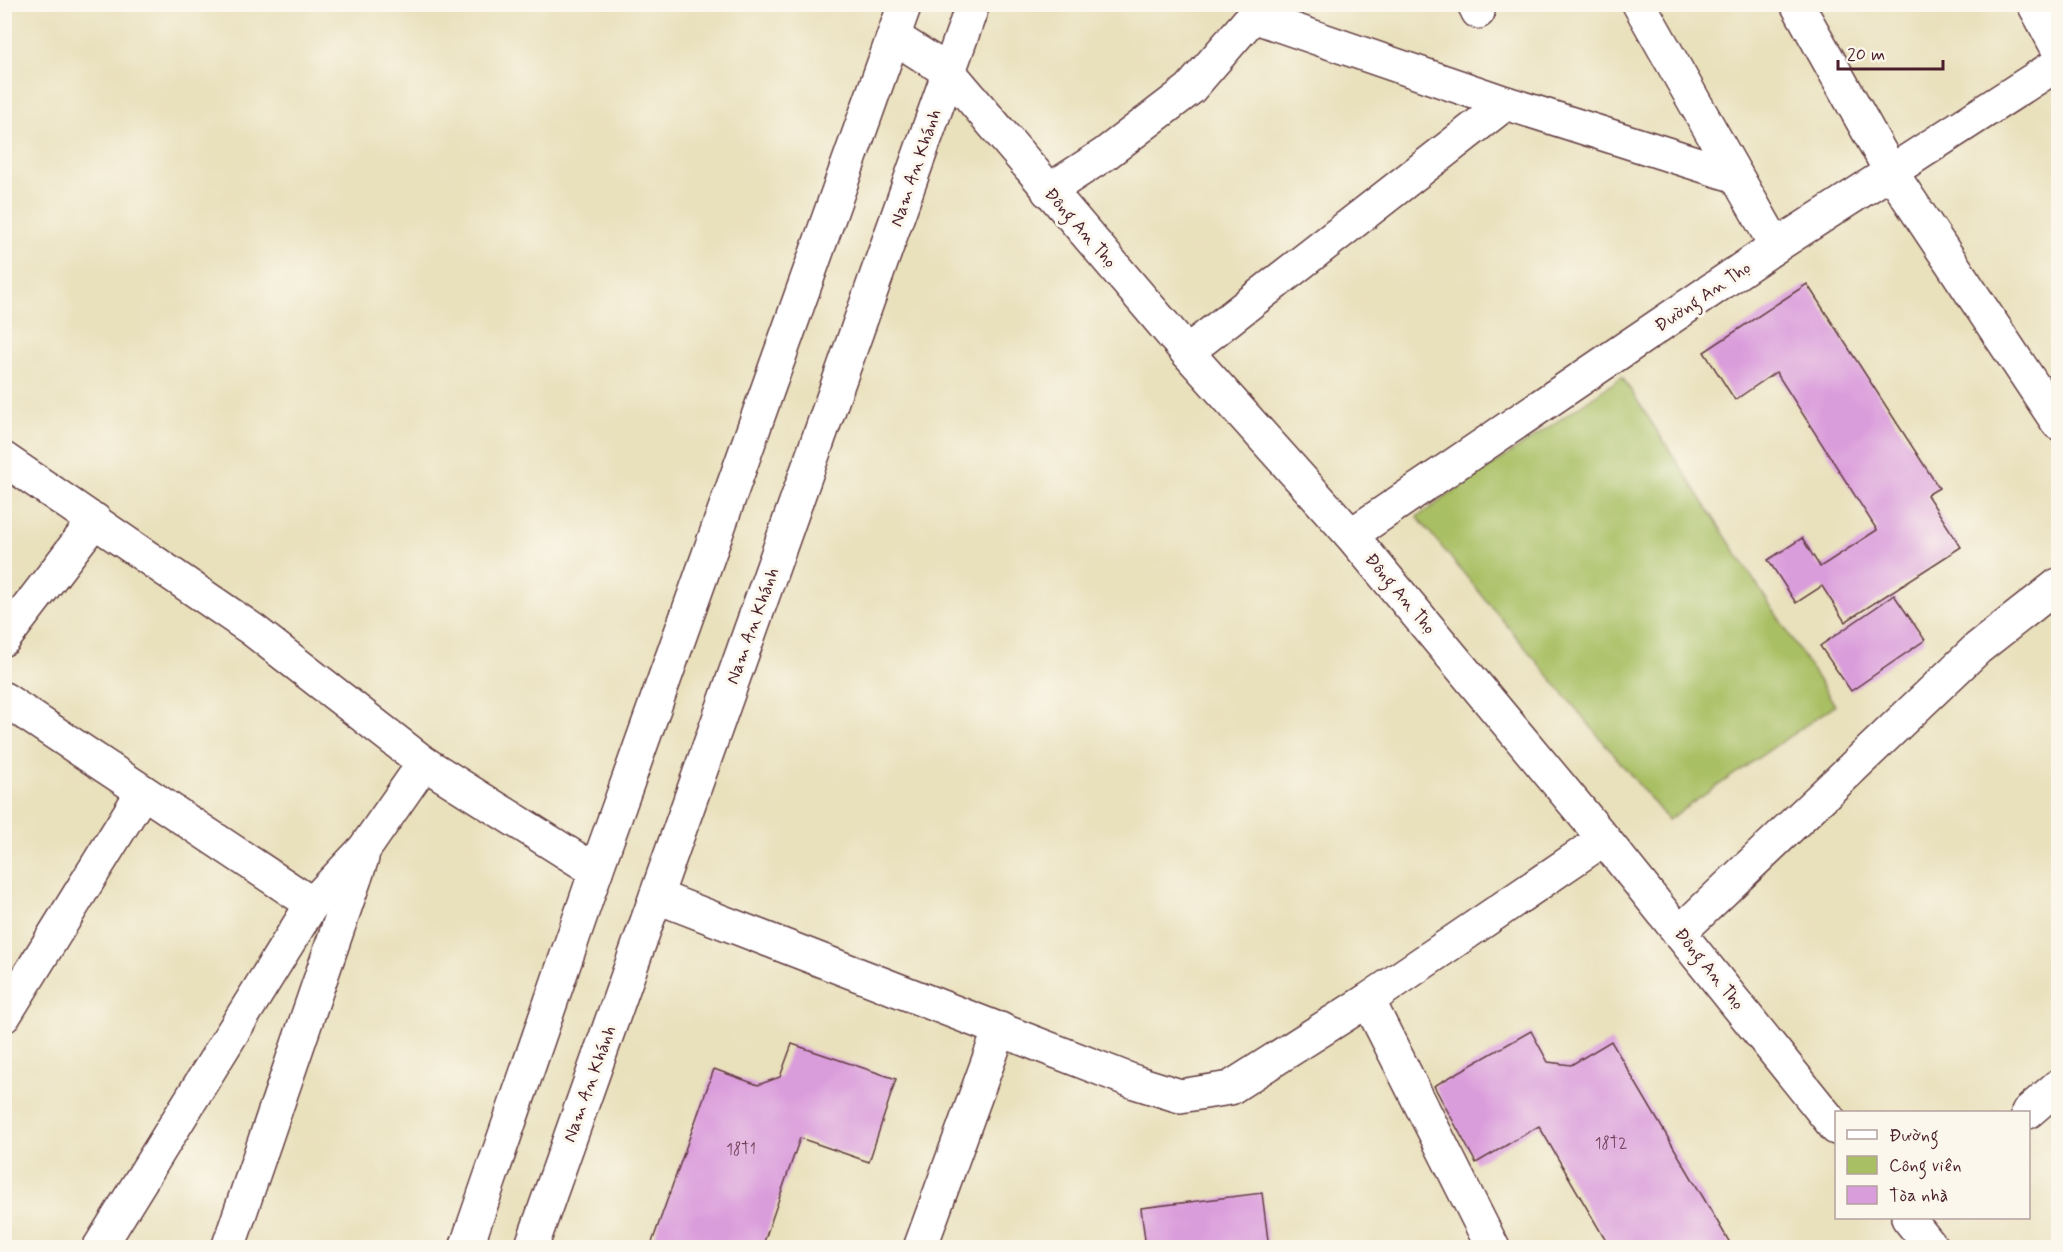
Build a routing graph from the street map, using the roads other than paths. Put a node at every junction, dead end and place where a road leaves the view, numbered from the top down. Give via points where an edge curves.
1 (905, 4) edge
2 (973, 4) edge
3 (1639, 4) edge
4 (1797, 4) edge
5 (2034, 4) edge
6 (1256, 10) edge
7 (894, 37) junction
8 (2058, 49) edge
9 (2058, 64) edge
10 (950, 72) junction
11 (1506, 103) junction
12 (1891, 172) junction
13 (1736, 176) junction
14 (1048, 191) junction
15 (1776, 246) junction
16 (1187, 352) junction
17 (2058, 423) edge
18 (4, 459) edge
19 (95, 520) junction
20 (1351, 535) junction
21 (2058, 585) edge
22 (4, 639) edge
23 (4, 699) edge
24 (424, 763) junction
25 (142, 793) junction
26 (1604, 839) junction
27 (365, 848) junction
28 (596, 871) junction
29 (658, 897) junction
30 (312, 904) junction
31 (1679, 933) junction
32 (1368, 1000) junction
33 (4, 1016) edge
34 (1000, 1029) junction
35 (2058, 1086) edge
36 (2030, 1111) edge
37 (1835, 1127) edge
38 (1909, 1219) edge
39 (921, 1247) edge
40 (99, 1248) edge
41 (228, 1248) edge
42 (466, 1248) edge
43 (531, 1248) edge
44 (1493, 1248) edge
45 (1932, 1248) edge

1 - 7 street
2 - 10 street, Nam An Khánh
3 - 13 street
4 - 12 street
5 - 8 street
6 - 11 street
6 - 14 street via 1190,89 1106,154
7 - 10 street, Đông An Thọ
7 - 28 street
9 - 12 street, Đường An Thọ
10 - 14 street, Đông An Thọ
10 - 29 street, Nam An Khánh
11 - 13 street
11 - 16 street
12 - 15 street, Đường An Thọ
12 - 17 street
13 - 15 street
14 - 16 street, Đông An Thọ
15 - 20 street, Đường An Thọ
16 - 20 street, Đông An Thọ
18 - 19 street
19 - 22 street
19 - 24 street via 253,630
20 - 26 street, Đông An Thọ
21 - 31 street via 1978,648
23 - 25 street
24 - 27 street
24 - 28 street
25 - 30 street
25 - 33 street
26 - 31 street, Đông An Thọ
26 - 32 street
27 - 30 street
27 - 41 street
28 - 42 street
29 - 34 street
29 - 43 street, Nam An Khánh
30 - 40 street
31 - 37 street, Đông An Thọ
32 - 34 street via 1230,1088 1180,1096 1135,1083
32 - 44 street
34 - 39 street
35 - 36 street
38 - 45 street

